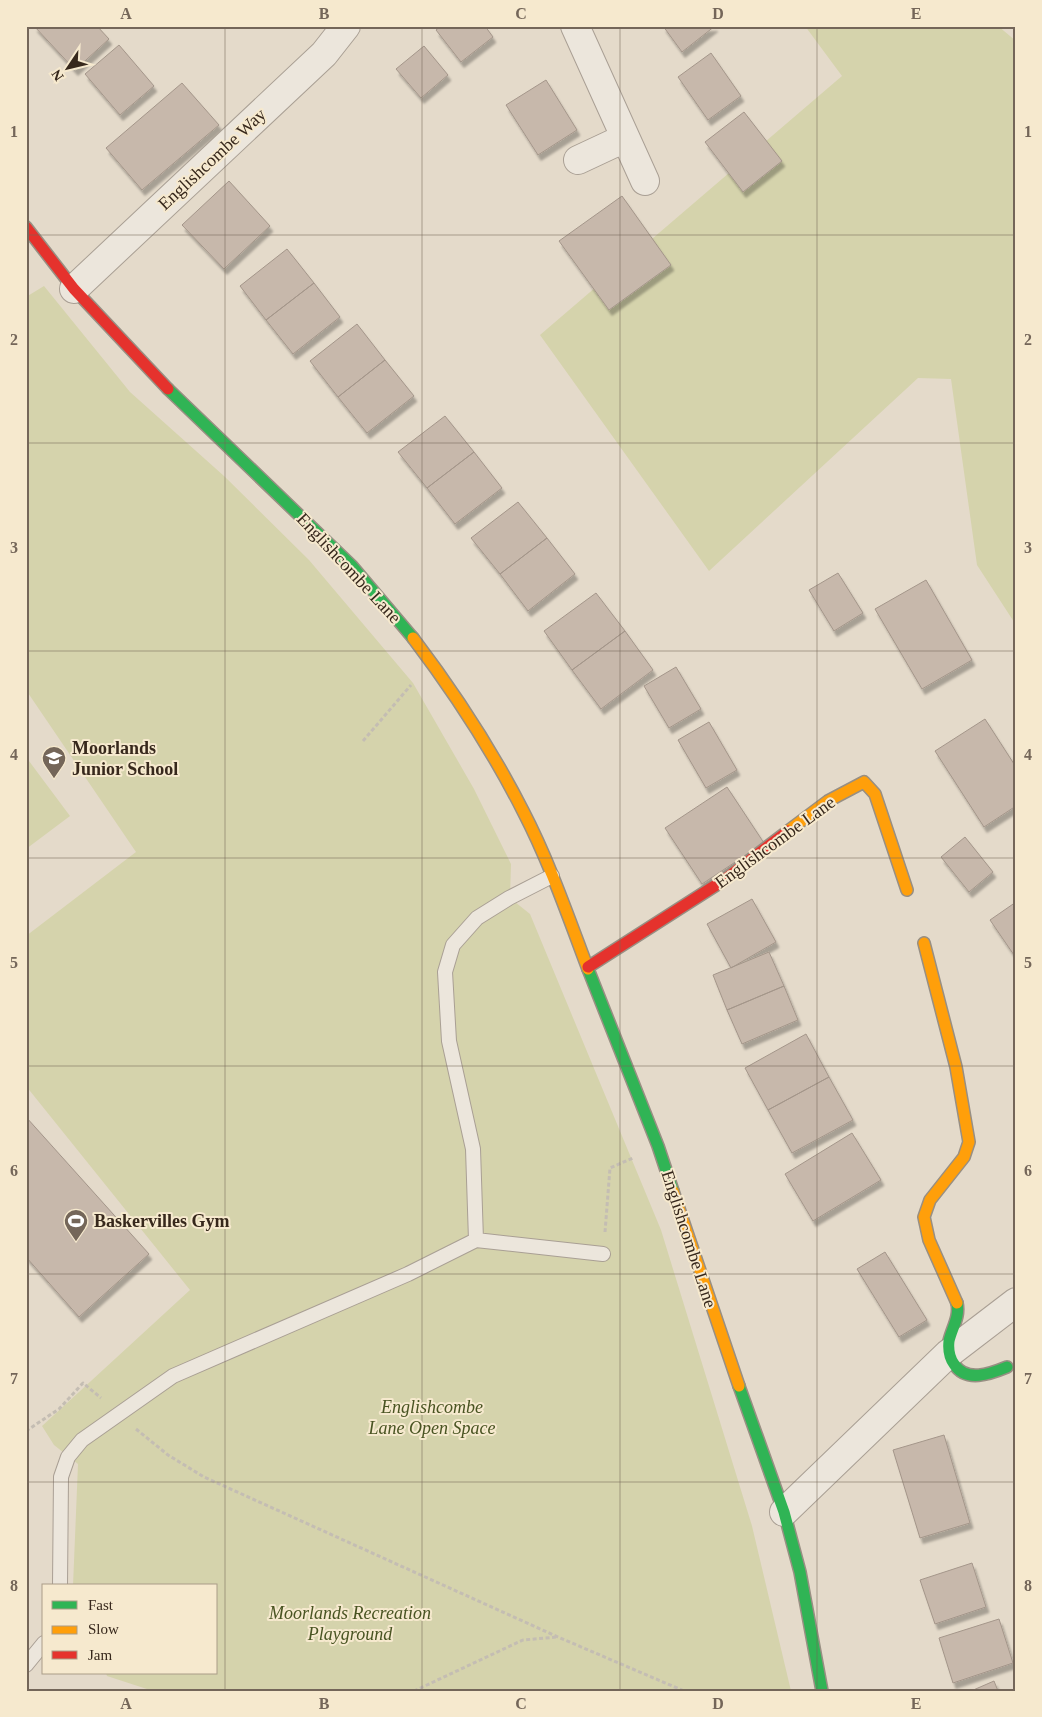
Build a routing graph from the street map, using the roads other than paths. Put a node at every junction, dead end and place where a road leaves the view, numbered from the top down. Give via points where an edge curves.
1 (346, 26) edge
2 (575, 26) edge
3 (625, 138) junction
4 (578, 160) dead end
5 (645, 181) dead end
6 (26, 227) edge
7 (74, 289) junction
8 (552, 876) junction
9 (907, 890) dead end
10 (924, 943) dead end
11 (588, 967) junction
12 (476, 1240) junction
13 (603, 1254) road end
14 (1016, 1302) edge
15 (948, 1354) junction
16 (1007, 1367) dead end
17 (784, 1512) junction
18 (60, 1584) edge
19 (42, 1646) edge
20 (26, 1665) edge
21 (822, 1691) edge

1 - 7 street, Englishcombe Way via 324,54
2 - 3 street
3 - 4 street
3 - 5 street
6 - 7 street, Englishcombe Lane
7 - 8 street, Englishcombe Lane via 144,365 352,566 436,668 474,725 523,811
8 - 11 street, Englishcombe Lane
8 - 12 lane via 477,918 453,945 445,972 449,1041 473,1149
9 - 11 street, Englishcombe Lane via 875,794 864,782 828,802 724,880
10 - 15 street via 952,1047 969,1145 952,1176 939,1186 925,1208 925,1226 957,1300 956,1322 947,1345
11 - 17 street, Englishcombe Lane via 658,1146
12 - 13 lane
12 - 18 lane via 408,1274 173,1376 82,1440 68,1457 61,1477
14 - 15 street
15 - 16 street via 956,1368 971,1376 990,1374
15 - 17 street
17 - 21 street, Englishcombe Lane via 800,1572
19 - 20 lane

